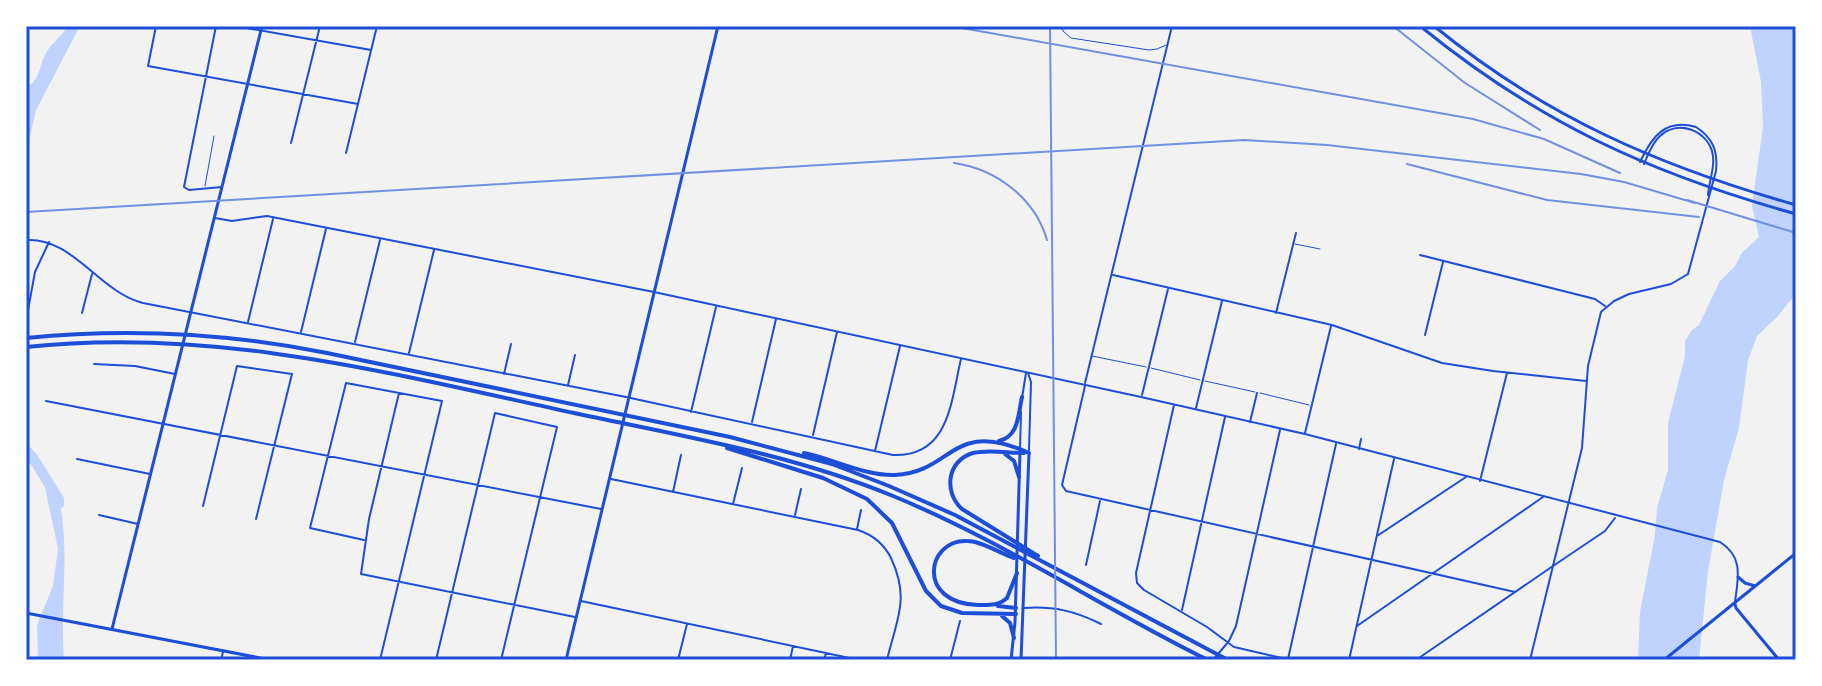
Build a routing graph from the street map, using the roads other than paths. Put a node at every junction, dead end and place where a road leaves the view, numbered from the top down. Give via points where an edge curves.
1 (156, 26) edge
2 (216, 26) edge
3 (235, 26) edge
4 (320, 26) edge
5 (377, 26) edge
6 (718, 26) edge
7 (1062, 26) edge
8 (1172, 26) edge
9 (1420, 26) edge
10 (1434, 26) edge
11 (262, 28) edge
12 (316, 40) junction
13 (1168, 44) junction
14 (371, 50) junction
15 (205, 77) junction
16 (248, 85) junction
17 (303, 95) junction
18 (358, 104) junction
19 (214, 136) dead end
20 (291, 143) dead end
21 (346, 153) dead end
22 (1646, 155) junction
23 (1642, 163) junction
24 (205, 188) junction
25 (223, 188) junction
26 (1796, 205) edge
27 (1796, 214) edge
28 (215, 218) junction
29 (273, 218) junction
30 (327, 228) junction
31 (1296, 233) dead end
32 (381, 239) junction
33 (26, 240) edge
34 (50, 242) junction
35 (1293, 243) junction
36 (434, 249) junction
37 (1320, 249) dead end
38 (1420, 255) dead end
39 (1443, 261) junction
40 (92, 273) junction
41 (1112, 275) junction
42 (1168, 288) junction
43 (654, 292) junction
44 (1222, 300) junction
45 (716, 305) junction
46 (1606, 307) junction
47 (82, 313) dead end
48 (192, 313) junction
49 (1276, 313) junction
50 (777, 318) junction
51 (26, 321) edge
52 (247, 324) junction
53 (1332, 325) junction
54 (837, 331) junction
55 (301, 334) junction
56 (1425, 335) dead end
57 (26, 338) edge
58 (511, 344) dead end
59 (355, 345) junction
60 (901, 345) junction
61 (26, 347) edge
62 (408, 355) junction
63 (575, 355) dead end
64 (1092, 356) junction
65 (961, 358) junction
66 (94, 364) dead end
67 (1148, 368) junction
68 (1027, 372) junction
69 (1507, 372) junction
70 (177, 374) junction
71 (504, 374) junction
72 (1202, 381) junction
73 (1587, 381) junction
74 (1085, 385) junction
75 (568, 386) junction
76 (399, 393) junction
77 (1257, 393) junction
78 (1022, 397) junction
79 (1141, 397) junction
80 (629, 399) junction
81 (46, 401) dead end
82 (1174, 405) junction
83 (1312, 405) junction
84 (1195, 409) junction
85 (691, 412) junction
86 (1226, 416) junction
87 (1250, 422) junction
88 (164, 425) junction
89 (751, 425) junction
90 (1281, 429) junction
91 (1305, 434) junction
92 (220, 435) junction
93 (686, 437) junction
94 (813, 438) junction
95 (1361, 439) dead end
96 (993, 441) junction
97 (1337, 443) junction
98 (274, 446) junction
99 (774, 447) junction
100 (1359, 449) junction
101 (875, 451) junction
102 (1020, 451) junction
103 (999, 453) junction
104 (1029, 453) junction
105 (681, 455) dead end
106 (328, 456) junction
107 (1394, 458) junction
108 (77, 459) dead end
109 (381, 466) junction
110 (742, 468) dead end
111 (152, 475) junction
112 (424, 475) junction
113 (1019, 477) junction
114 (1466, 477) junction
115 (610, 479) junction
116 (1480, 481) junction
117 (478, 485) junction
118 (801, 489) dead end
119 (673, 492) junction
120 (540, 497) junction
121 (1543, 497) junction
122 (1570, 498) dead end
123 (1100, 499) junction
124 (733, 504) junction
125 (1568, 504) junction
126 (203, 506) dead end
127 (602, 510) junction
128 (861, 510) dead end
129 (1150, 511) junction
130 (99, 515) dead end
131 (1615, 516) junction
132 (794, 517) junction
133 (256, 519) dead end
134 (1202, 522) junction
135 (139, 525) junction
136 (856, 530) junction
137 (1257, 534) junction
138 (1377, 537) junction
139 (364, 540) junction
140 (1313, 547) junction
141 (1003, 552) junction
142 (1796, 553) edge
143 (1371, 560) junction
144 (1086, 565) dead end
145 (1553, 566) junction
146 (1017, 573) junction
147 (1432, 574) junction
148 (1069, 576) junction
149 (1738, 577) junction
150 (398, 583) junction
151 (1755, 586) junction
152 (1515, 592) junction
153 (452, 593) junction
154 (580, 601) junction
155 (1735, 603) junction
156 (515, 605) junction
157 (992, 605) junction
158 (1016, 608) junction
159 (1024, 608) junction
160 (1182, 612) junction
161 (29, 614) edge
162 (996, 614) junction
163 (1016, 614) junction
164 (576, 617) junction
165 (960, 621) dead end
166 (687, 623) junction
167 (1101, 624) dead end
168 (1357, 626) junction
169 (112, 629) junction
170 (1014, 638) junction
171 (1228, 643) junction
172 (793, 645) junction
173 (223, 651) junction
174 (826, 652) junction
175 (221, 660) edge
176 (271, 660) edge
177 (380, 660) edge
178 (436, 660) edge
179 (501, 660) edge
180 (566, 660) edge
181 (678, 660) edge
182 (790, 660) edge
183 (824, 660) edge
184 (859, 660) edge
185 (887, 660) edge
186 (950, 660) edge
187 (1011, 660) edge
188 (1021, 660) edge
189 (1210, 660) edge
190 (1228, 660) edge
191 (1290, 660) edge
192 (1349, 660) edge
193 (1416, 660) edge
194 (1530, 660) edge
195 (1664, 660) edge
196 (1779, 660) edge

1 - 15 street via 148,66
2 - 15 street
3 - 11 street
4 - 12 street
5 - 14 street
6 - 43 main road
7 - 13 lane via 1071,38 1149,50
8 - 13 street
9 - 23 main road via 1529,105
10 - 22 main road via 1526,92
11 - 12 street
11 - 16 main road
12 - 14 street
12 - 17 street
13 - 41 street
14 - 18 street
15 - 16 street
15 - 24 street via 184,187
16 - 17 street
16 - 25 main road
17 - 18 street
17 - 20 street
18 - 21 street
19 - 24 lane
22 - 23 street
22 - 26 main road
22 - 46 street via 1667,131 1696,131 1713,155 1709,196 1688,274
23 - 27 main road
24 - 25 street
25 - 28 main road
28 - 29 street
28 - 48 main road
29 - 30 street
29 - 52 street
30 - 32 street
30 - 55 street
31 - 35 street
32 - 36 street
32 - 59 street
33 - 34 street
34 - 40 street
34 - 51 street via 35,272
35 - 37 lane
35 - 49 street
36 - 43 street
36 - 62 street
38 - 39 street
39 - 46 street via 1595,299
39 - 56 street
40 - 47 street
40 - 48 street via 133,301
41 - 42 street
41 - 64 street
42 - 44 street
42 - 67 street
43 - 45 street
43 - 80 main road
44 - 49 street
44 - 72 street
45 - 50 street
45 - 85 street
46 - 73 street
48 - 52 street
48 - 70 main road
49 - 53 street
50 - 54 street
50 - 89 street
52 - 55 street
53 - 69 street via 1442,363
53 - 83 street
54 - 60 street
54 - 94 street
55 - 59 street
57 - 99 highway via 177,333 302,348
58 - 71 street
59 - 62 street
60 - 65 street
60 - 101 street
61 - 93 highway via 175,342 314,359
62 - 71 street
63 - 75 street
64 - 67 lane
64 - 74 street
65 - 68 street
65 - 101 street via 942,430 929,445 898,455
66 - 70 street
67 - 72 lane
67 - 79 street
68 - 74 street
68 - 78 street
68 - 104 street
69 - 73 street
69 - 116 street
70 - 88 main road
71 - 75 street
72 - 77 lane
72 - 84 street
73 - 125 street via 1582,448
74 - 79 street
74 - 123 street via 1062,488
75 - 80 street
76 - 106 street via 346,383
76 - 109 street
76 - 112 street via 442,401
77 - 83 lane
77 - 87 street
78 - 96 highway via 1013,434
78 - 102 street
79 - 82 street
80 - 85 street
80 - 115 main road
81 - 88 street
82 - 84 street
82 - 129 street
83 - 91 street
84 - 86 street
85 - 89 street
86 - 87 street
86 - 134 street
87 - 90 street
88 - 92 street
88 - 111 main road
89 - 94 street
90 - 91 street
90 - 137 street
91 - 97 street
92 - 98 street
92 - 98 street via 237,366 292,374
92 - 126 street
93 - 141 highway via 845,478 926,511
93 - 162 highway via 796,468 857,493 892,523 935,602 958,613
94 - 101 street
95 - 100 street
96 - 99 highway via 961,445 923,468 892,475
96 - 102 highway
97 - 100 street
97 - 140 street
98 - 106 street
98 - 133 street
99 - 148 highway via 889,486
100 - 107 street
102 - 103 highway
102 - 104 highway
102 - 113 main road
103 - 113 highway via 1013,459
103 - 148 highway via 965,457 953,469 953,499
104 - 159 main road
105 - 119 street
106 - 109 street
106 - 139 street via 310,528
107 - 114 street
107 - 138 street
108 - 111 street
109 - 112 street
109 - 139 street
110 - 124 street
111 - 135 main road
112 - 117 street
112 - 150 street
113 - 146 main road
114 - 116 street
114 - 138 street
115 - 119 street
115 - 127 main road
116 - 121 street
117 - 120 street
117 - 120 street via 495,413 557,427
117 - 153 street
118 - 132 street
119 - 124 street
120 - 127 street
120 - 156 street
121 - 125 street
121 - 147 street
122 - 125 street
123 - 129 street
123 - 144 street
124 - 132 street
125 - 131 street
125 - 145 street
127 - 154 main road
128 - 136 street
129 - 134 street
129 - 160 street via 1137,581
130 - 135 street
131 - 145 street via 1607,529
131 - 149 street via 1720,542 1736,557
132 - 136 street
134 - 137 street
134 - 160 street
135 - 169 main road
136 - 185 street via 883,546 901,581 902,601
137 - 140 street
137 - 171 street
138 - 143 street
139 - 150 street via 361,574
140 - 143 street
140 - 191 street
141 - 157 highway via 963,541 944,549 935,565 937,585 948,599
141 - 189 highway
142 - 151 main road
143 - 147 street
143 - 168 street
145 - 152 street
145 - 194 street
146 - 157 highway via 1007,598
146 - 158 main road
147 - 152 street
147 - 168 street
148 - 190 highway
149 - 151 main road
149 - 155 street
150 - 153 street
150 - 177 street
151 - 155 main road
152 - 193 street
153 - 156 street
153 - 178 street
154 - 164 main road
154 - 166 street
155 - 195 main road
155 - 196 main road
156 - 164 street
156 - 179 street
157 - 158 highway
158 - 159 main road
158 - 163 main road
159 - 163 main road
159 - 167 street via 1058,608
159 - 188 main road
160 - 171 street
161 - 169 main road
162 - 163 highway
162 - 170 highway via 1009,622
163 - 170 main road
164 - 180 main road
165 - 186 street
166 - 172 street
166 - 181 street
168 - 192 street
169 - 173 main road
170 - 187 main road
171 - 189 street
171 - 191 street
172 - 174 street
172 - 182 street
173 - 175 street
173 - 176 main road
174 - 183 street
174 - 184 street

